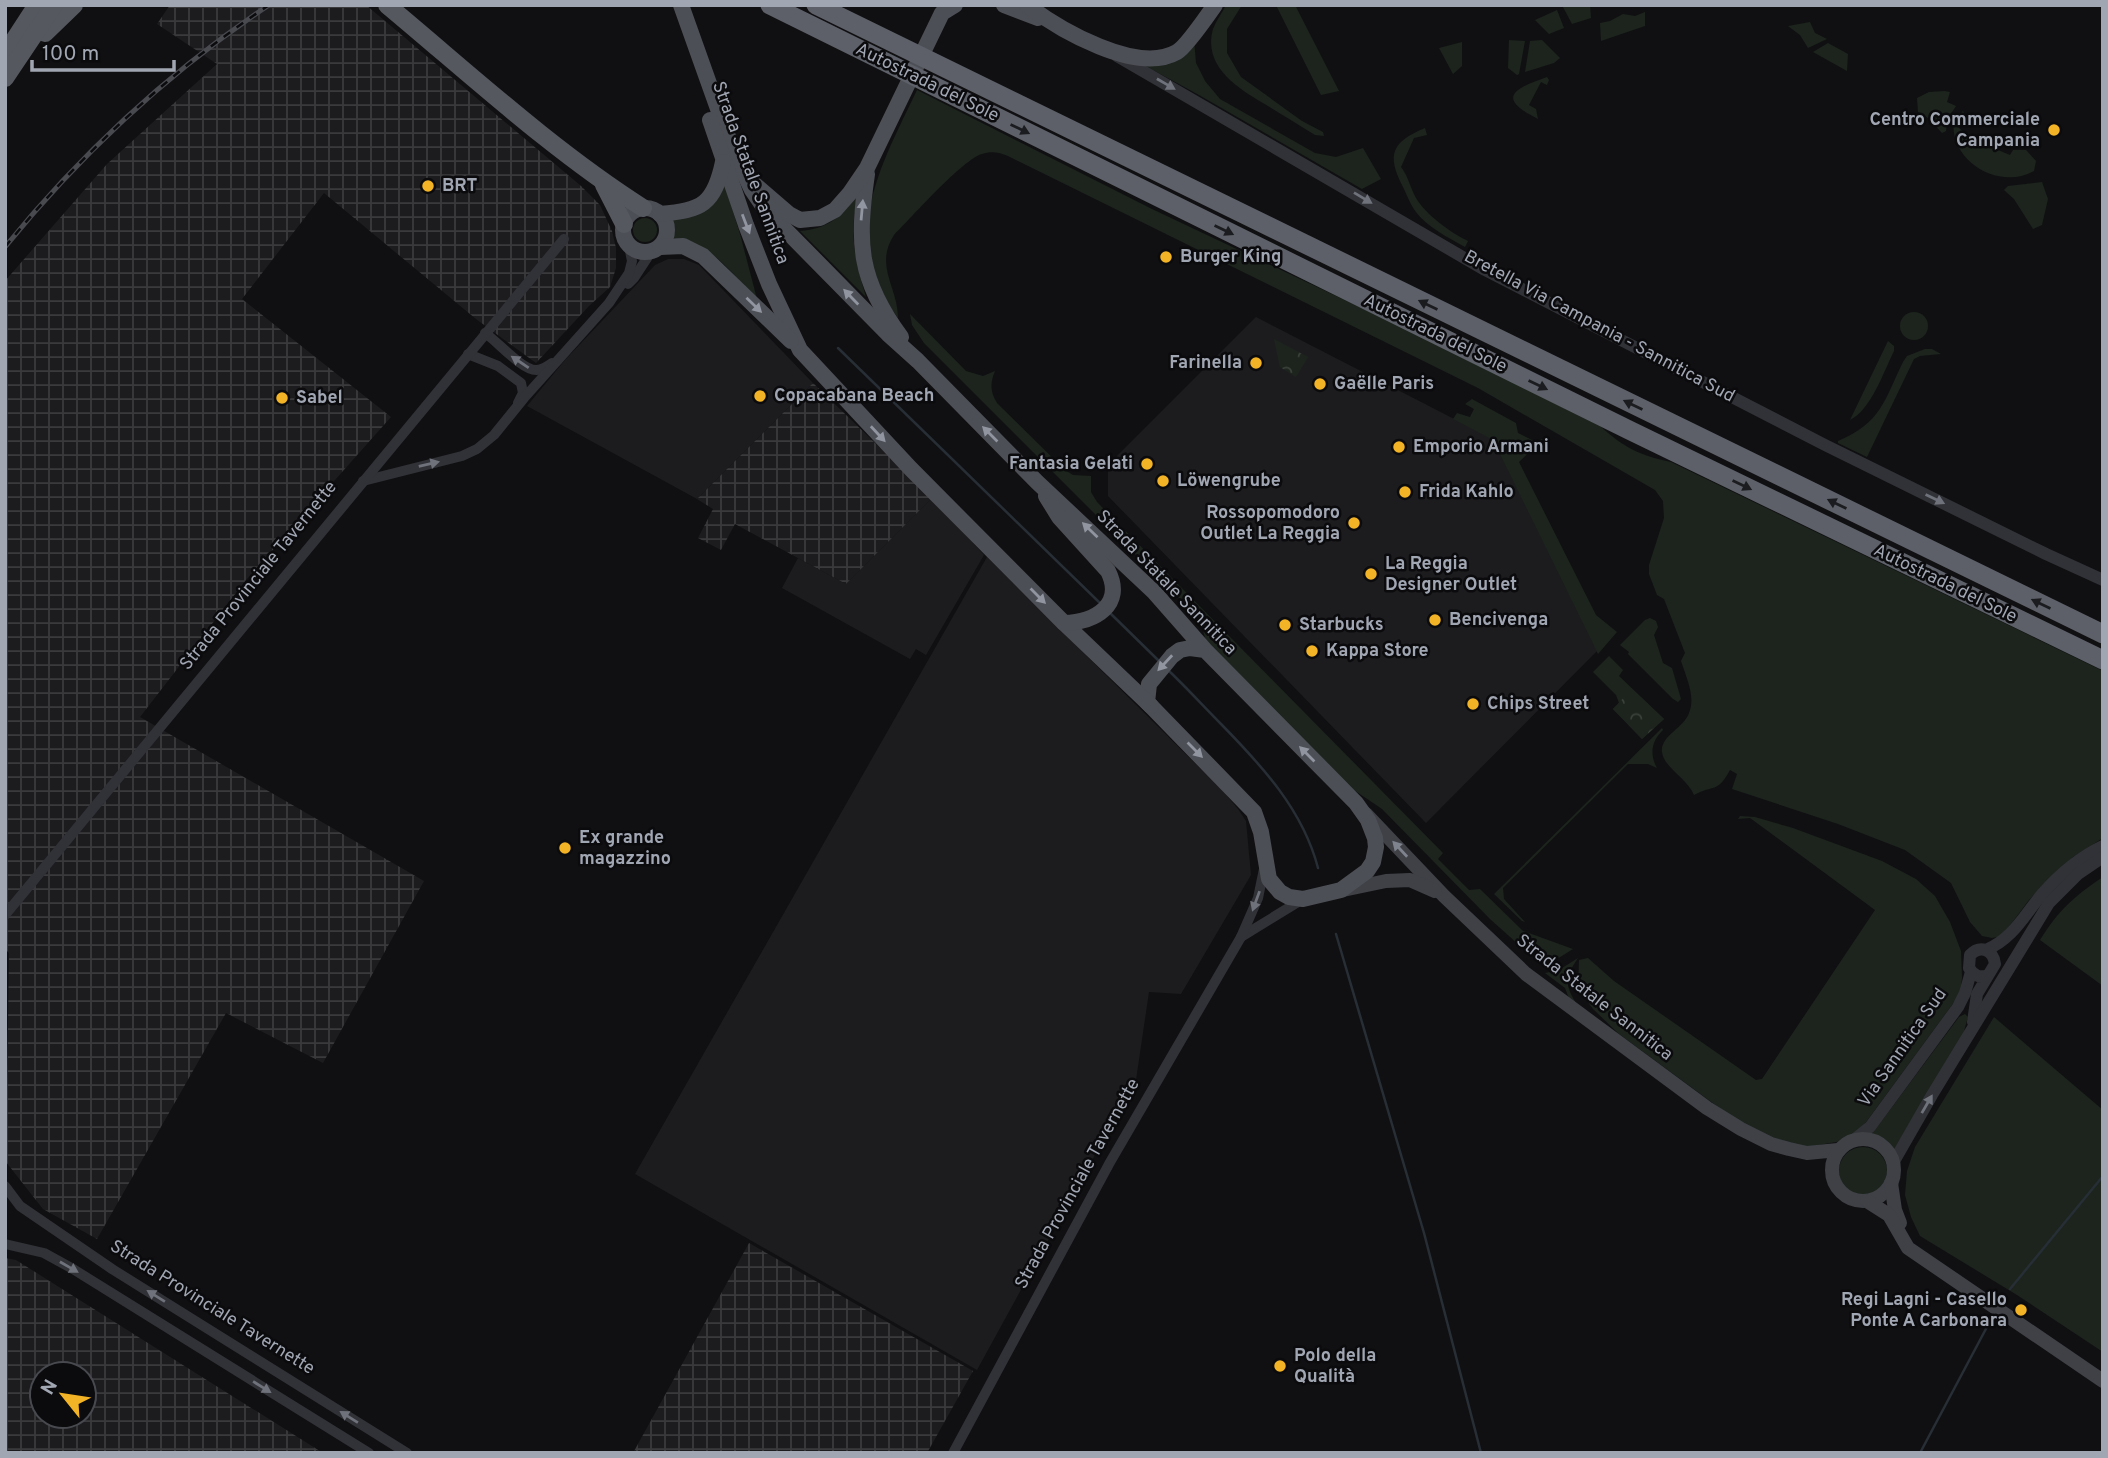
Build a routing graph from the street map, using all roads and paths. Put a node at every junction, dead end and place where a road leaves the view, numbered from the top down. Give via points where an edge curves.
1 (22, 5) edge
2 (37, 5) edge
3 (54, 5) edge
4 (74, 5) edge
5 (387, 5) edge
6 (770, 5) edge
7 (816, 5) edge
8 (1004, 5) edge
9 (1027, 5) edge
10 (1215, 5) edge
11 (678, 6) edge
12 (947, 8) edge
13 (1049, 22) junction
14 (5, 38) edge
15 (1107, 51) junction
16 (8, 66) edge
17 (723, 159) junction
18 (867, 168) junction
19 (748, 179) junction
20 (602, 182) junction
21 (652, 211) junction
22 (624, 224) junction
23 (564, 239) dead end
24 (629, 246) junction
25 (655, 250) junction
26 (615, 295) junction
27 (485, 333) junction
28 (800, 350) junction
29 (468, 354) junction
30 (560, 358) junction
31 (918, 361) junction
32 (517, 407) junction
33 (363, 481) junction
34 (1038, 482) junction
35 (2103, 580) edge
36 (1064, 623) junction
37 (2103, 634) edge
38 (1205, 650) junction
39 (2103, 660) edge
40 (1150, 705) junction
41 (1356, 803) junction
42 (2103, 846) edge
43 (2103, 857) edge
44 (1265, 863) junction
45 (1341, 890) junction
46 (1444, 896) junction
47 (1303, 899) junction
48 (5, 915) edge
49 (2036, 923) junction
50 (1241, 937) junction
51 (1986, 950) junction
52 (1992, 970) junction
53 (1971, 972) junction
54 (1970, 1032) junction
55 (1855, 1139) junction
56 (1838, 1150) junction
57 (1807, 1153) junction
58 (1894, 1163) junction
59 (1831, 1170) junction
60 (1891, 1183) junction
61 (5, 1186) edge
62 (1867, 1201) junction
63 (5, 1244) edge
64 (1908, 1248) junction
65 (2103, 1381) edge
66 (369, 1453) edge
67 (407, 1453) edge
68 (953, 1453) edge

1 - 14 highway
2 - 16 highway
3 - 16 highway
4 - 16 highway
5 - 20 highway
6 -> 39 highway, Autostrada del Sole
37 -> 7 highway, Autostrada del Sole
8 - 13 main road
9 - 13 main road
10 - 15 main road via 1178,52 1151,60
11 - 17 main road, Strada Statale Sannitica
11 - 19 main road, Strada Statale Sannitica
12 - 18 main road, Strada Statale Sannitica
13 - 15 main road
15 -> 35 street, Bretella Via Campania - Sannitica Sud via 1486,270 1825,445
17 - 21 main road via 718,183 703,204 691,211
17 -> 28 main road, Strada Statale Sannitica
18 - 19 main road, Strada Statale Sannitica via 835,209 820,218 800,220
31 -> 18 main road, Strada Statale Sannitica via 878,302 865,271 860,236
31 -> 19 main road, Strada Statale Sannitica via 765,209
20 - 21 highway
20 - 22 highway
21 - 22 main road via 631,214
21 - 25 main road via 664,219 667,231 664,243
22 - 24 main road
23 - 27 street
24 - 25 main road via 639,252
24 - 26 street, Strada Provinciale Tavernette via 629,273
25 - 26 street, Strada Provinciale Tavernette
25 -> 28 main road, Strada Statale Sannitica via 682,246 704,256
26 - 30 street, Strada Provinciale Tavernette
27 - 29 street
30 -> 27 street via 541,370 532,370
28 -> 36 main road, Strada Statale Sannitica
29 - 32 street via 498,366 521,383 523,393
29 - 33 street
30 - 32 street, Strada Provinciale Tavernette
34 -> 31 main road, Strada Statale Sannitica
33 -> 32 street, Strada Provinciale Tavernette via 478,449
33 - 48 street, Strada Provinciale Tavernette
34 - 36 main road via 1059,517 1113,582 1113,598 1104,609 1079,623
38 -> 34 main road, Strada Statale Sannitica via 1154,592
36 - 40 main road, Strada Statale Sannitica
38 -> 40 main road via 1190,648 1172,656 1149,684
41 -> 38 main road, Strada Statale Sannitica
40 -> 44 main road, Strada Statale Sannitica via 1254,812
41 - 45 main road, Strada Statale Sannitica via 1375,838 1375,856 1367,871
46 -> 41 main road, Strada Statale Sannitica
42 - 51 street, Via Sannitica Sud via 2073,864 2008,938
43 - 49 street, Via Sannitica Sud via 2078,874
44 - 47 main road, Strada Statale Sannitica via 1273,885 1289,897
44 -> 50 street, Strada Provinciale Tavernette via 1258,898
45 - 46 main road via 1410,880
45 - 47 main road, Strada Statale Sannitica
46 - 57 main road, Strada Statale Sannitica via 1526,974 1707,1108 1771,1144
47 - 50 street, Strada Provinciale Tavernette
49 - 52 street, Via Sannitica Sud via 2020,934
49 - 54 street, Via Sannitica Sud
50 - 68 street, Strada Provinciale Tavernette via 1110,1164
51 - 52 street via 1993,955
51 - 53 street, Via Sannitica Sud via 1970,955
52 - 53 street via 1979,976
52 - 54 street, Via Sannitica Sud via 1978,994
53 - 55 street, Via Sannitica Sud via 1958,1007 1870,1127
58 -> 54 street, Via Sannitica Sud
55 - 56 main road, Via Sannitica Sud
55 - 58 main road via 1875,1141
56 - 57 main road, Strada Statale Sannitica
56 - 59 main road
57 - 59 main road, Strada Statale Sannitica
58 - 60 main road, Via Sannitica Sud
59 - 62 main road via 1839,1190
60 - 62 main road via 1877,1198
60 - 64 main road
67 -> 61 street, Strada Provinciale Tavernette via 112,1269 20,1206
62 - 64 main road via 1889,1215
63 -> 66 street via 44,1253 72,1269
64 - 65 main road

